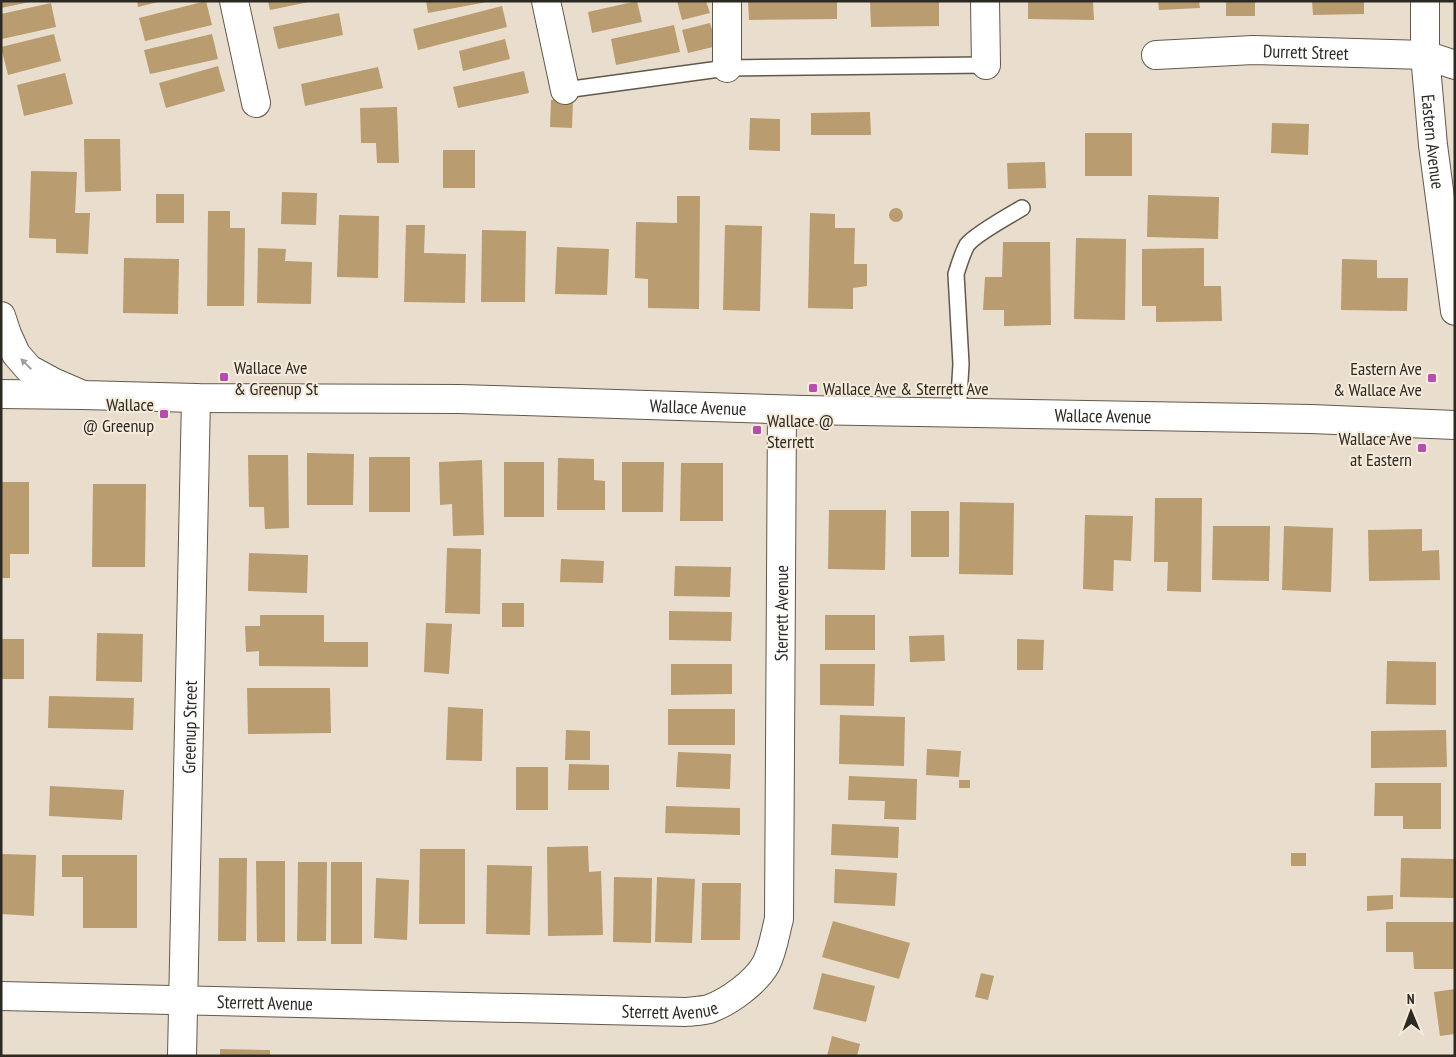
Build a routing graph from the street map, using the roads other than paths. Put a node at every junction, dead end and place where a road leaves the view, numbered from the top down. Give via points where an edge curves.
1 (234, 1) edge
2 (546, 1) edge
3 (727, 1) edge
4 (985, 1) edge
5 (1425, 1) edge
6 (1156, 55) dead end
7 (1425, 55) junction
8 (986, 64) joint
9 (1455, 65) edge
10 (727, 68) junction
11 (565, 90) joint
12 (256, 103) dead end
13 (1022, 208) dead end
14 (1455, 311) edge
15 (1, 316) edge
16 (1, 394) edge
17 (84, 395) junction
18 (196, 398) junction
19 (782, 410) junction
20 (958, 413) junction
21 (1455, 425) edge
22 (1, 996) edge
23 (182, 1000) junction
24 (182, 1056) edge

1 - 12 street
2 - 11 street
3 - 10 street
4 - 8 street
5 - 7 street, Eastern Avenue
6 - 7 street, Durrett Street via 1253,50
7 - 9 street, Durrett Street
7 - 14 street, Eastern Avenue via 1433,145
8 - 10 lane
10 - 11 lane
13 - 20 lane via 968,244 956,274 961,364
17 -> 15 street via 28,369 16,354
16 - 17 street, Wallace Avenue
17 - 18 street, Wallace Avenue
18 - 19 street, Wallace Avenue via 459,399
18 - 23 street, Greenup Street
19 - 20 street, Wallace Avenue
19 - 23 street, Sterrett Avenue via 779,919 766,964 748,985 722,1003 686,1012
20 - 21 street, Wallace Avenue via 1311,419
22 - 23 street, Sterrett Avenue
23 - 24 street, Greenup Street

